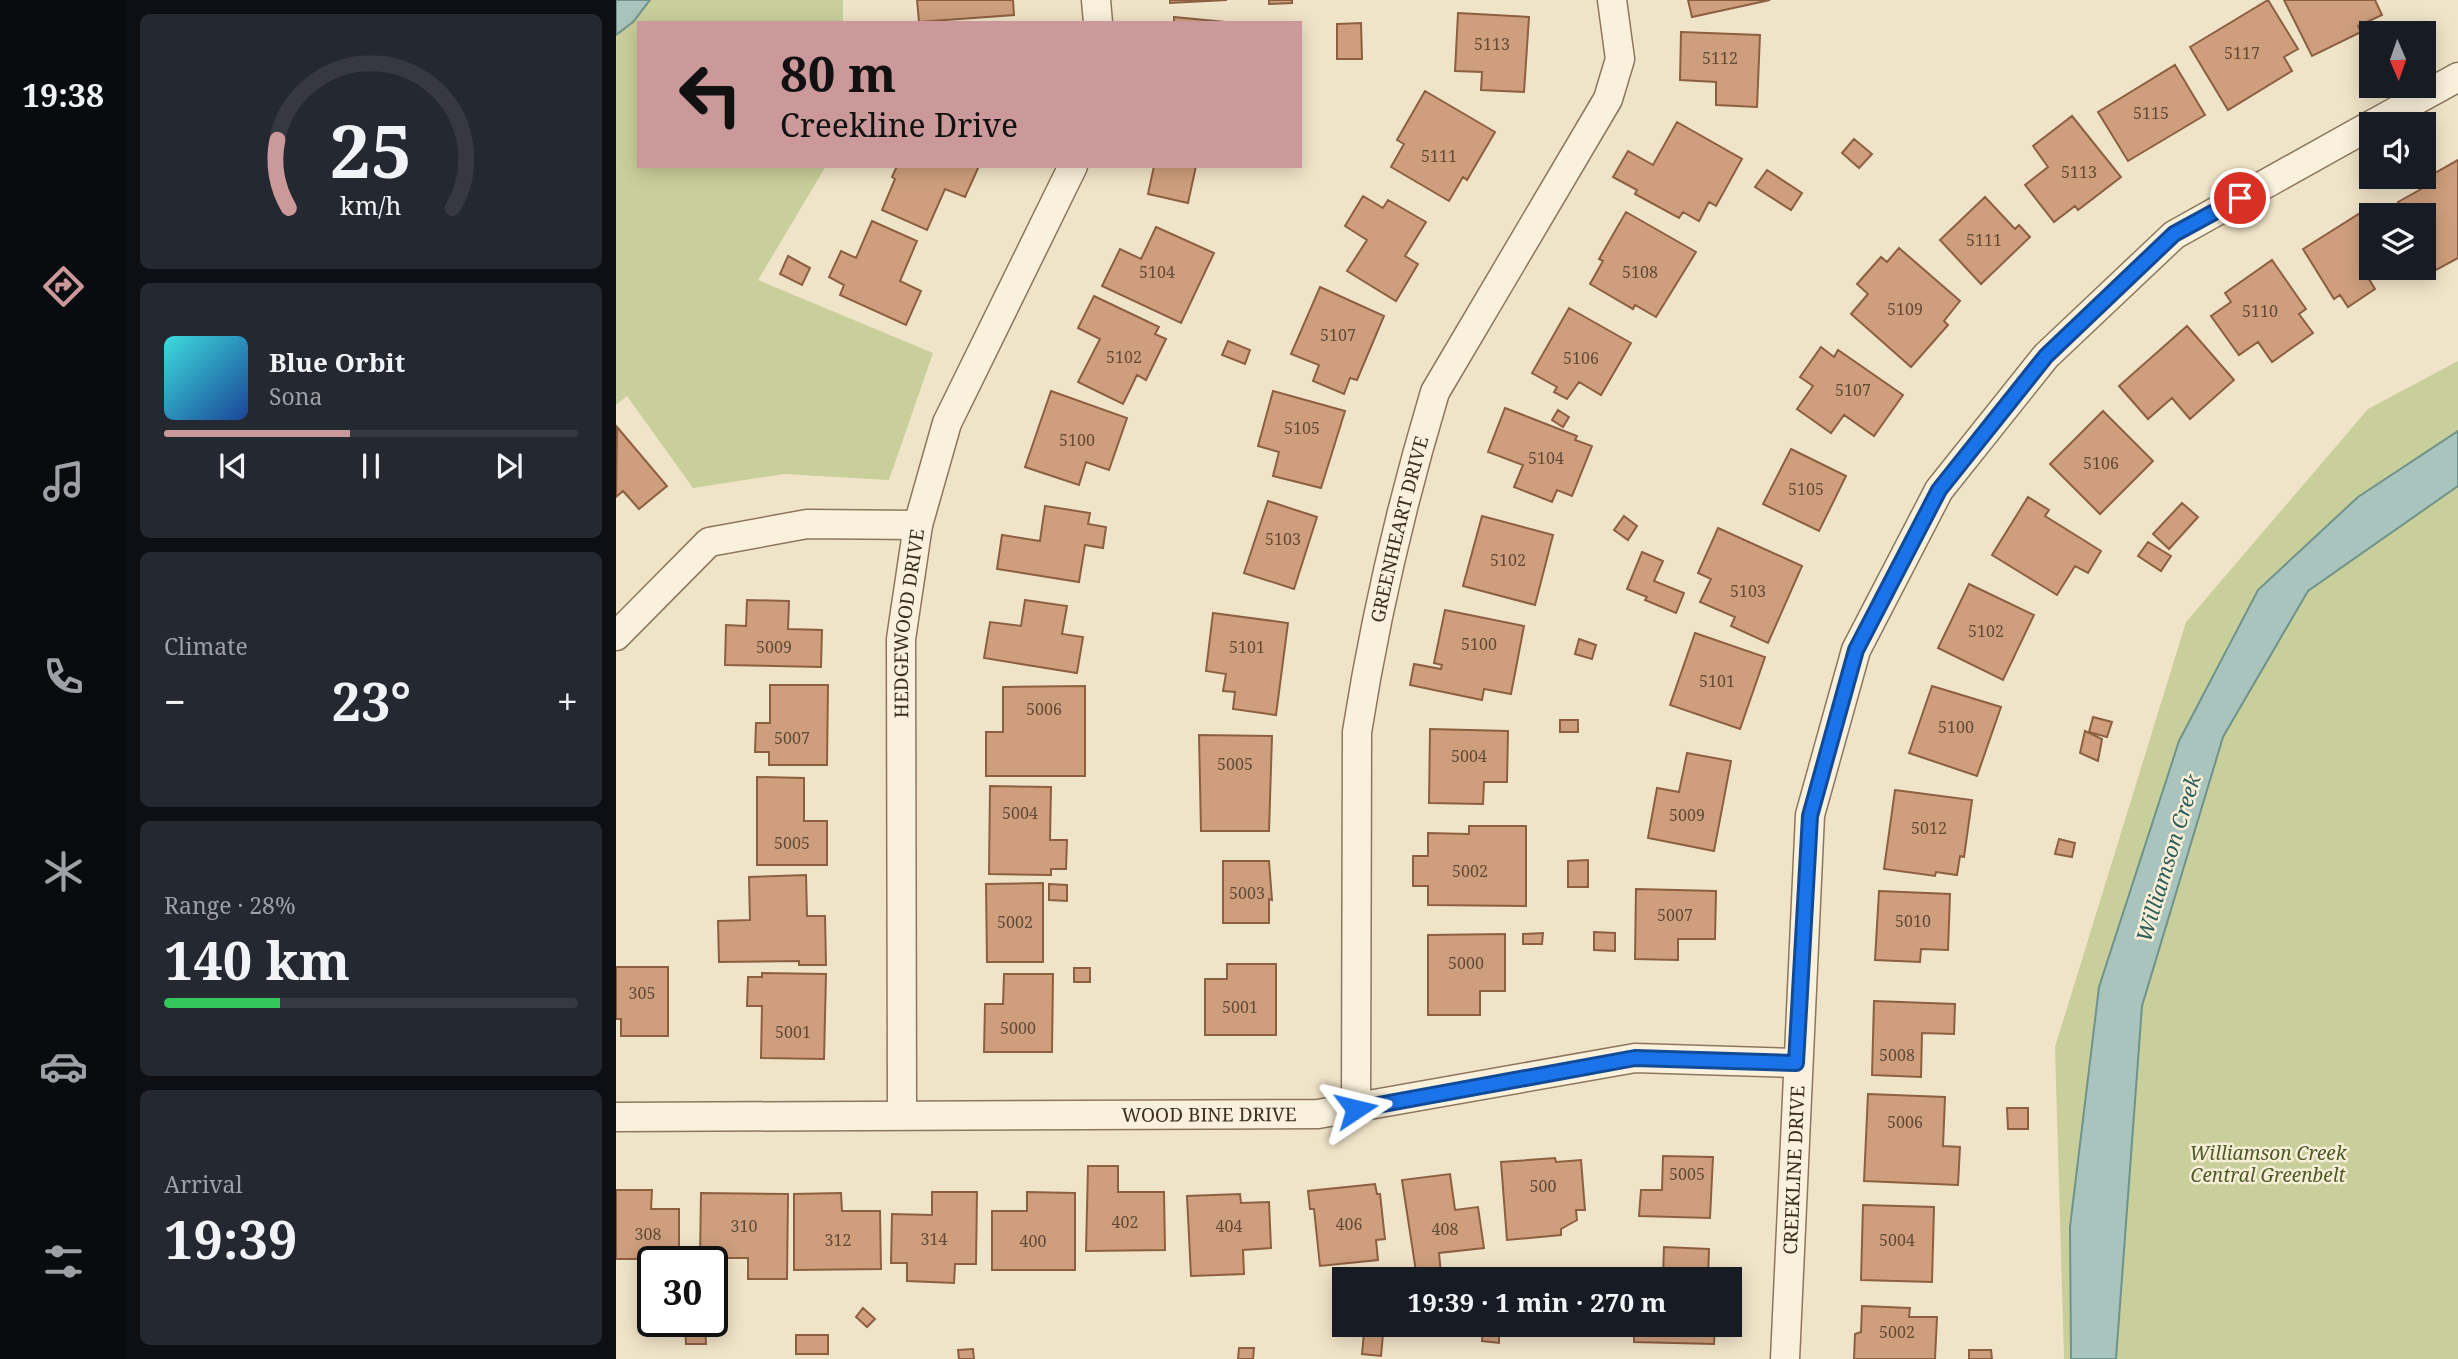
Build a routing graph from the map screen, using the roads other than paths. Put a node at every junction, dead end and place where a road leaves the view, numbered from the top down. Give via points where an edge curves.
1 (1096, 0) edge
2 (1612, 0) edge
3 (1098, 21) edge
4 (2458, 77) edge
5 (2395, 112) edge
6 (2359, 132) edge
7 (1072, 168) edge
8 (918, 524) junction
9 (616, 636) edge
10 (1796, 1063) junction
11 (1356, 1109) junction
12 (902, 1115) junction
13 (616, 1117) edge
14 (1785, 1359) edge

1 - 3 street
2 - 11 street, GREENHEART DRIVE via 1620,59 1608,99 1435,392 1372,648 1357,732
4 - 5 street, CREEKLINE DRIVE
6 - 10 street, CREEKLINE DRIVE via 2174,234 2046,356 1939,490 1856,650 1810,816
7 - 8 street, HEDGEWOOD DRIVE via 947,423
8 - 9 street via 807,524 709,542
8 - 12 street, HEDGEWOOD DRIVE via 901,639
10 - 11 street, WOOD BINE DRIVE via 1635,1058
10 - 14 street, CREEKLINE DRIVE
11 - 12 street, WOOD BINE DRIVE via 1318,1114
12 - 13 street, WOOD BINE DRIVE

